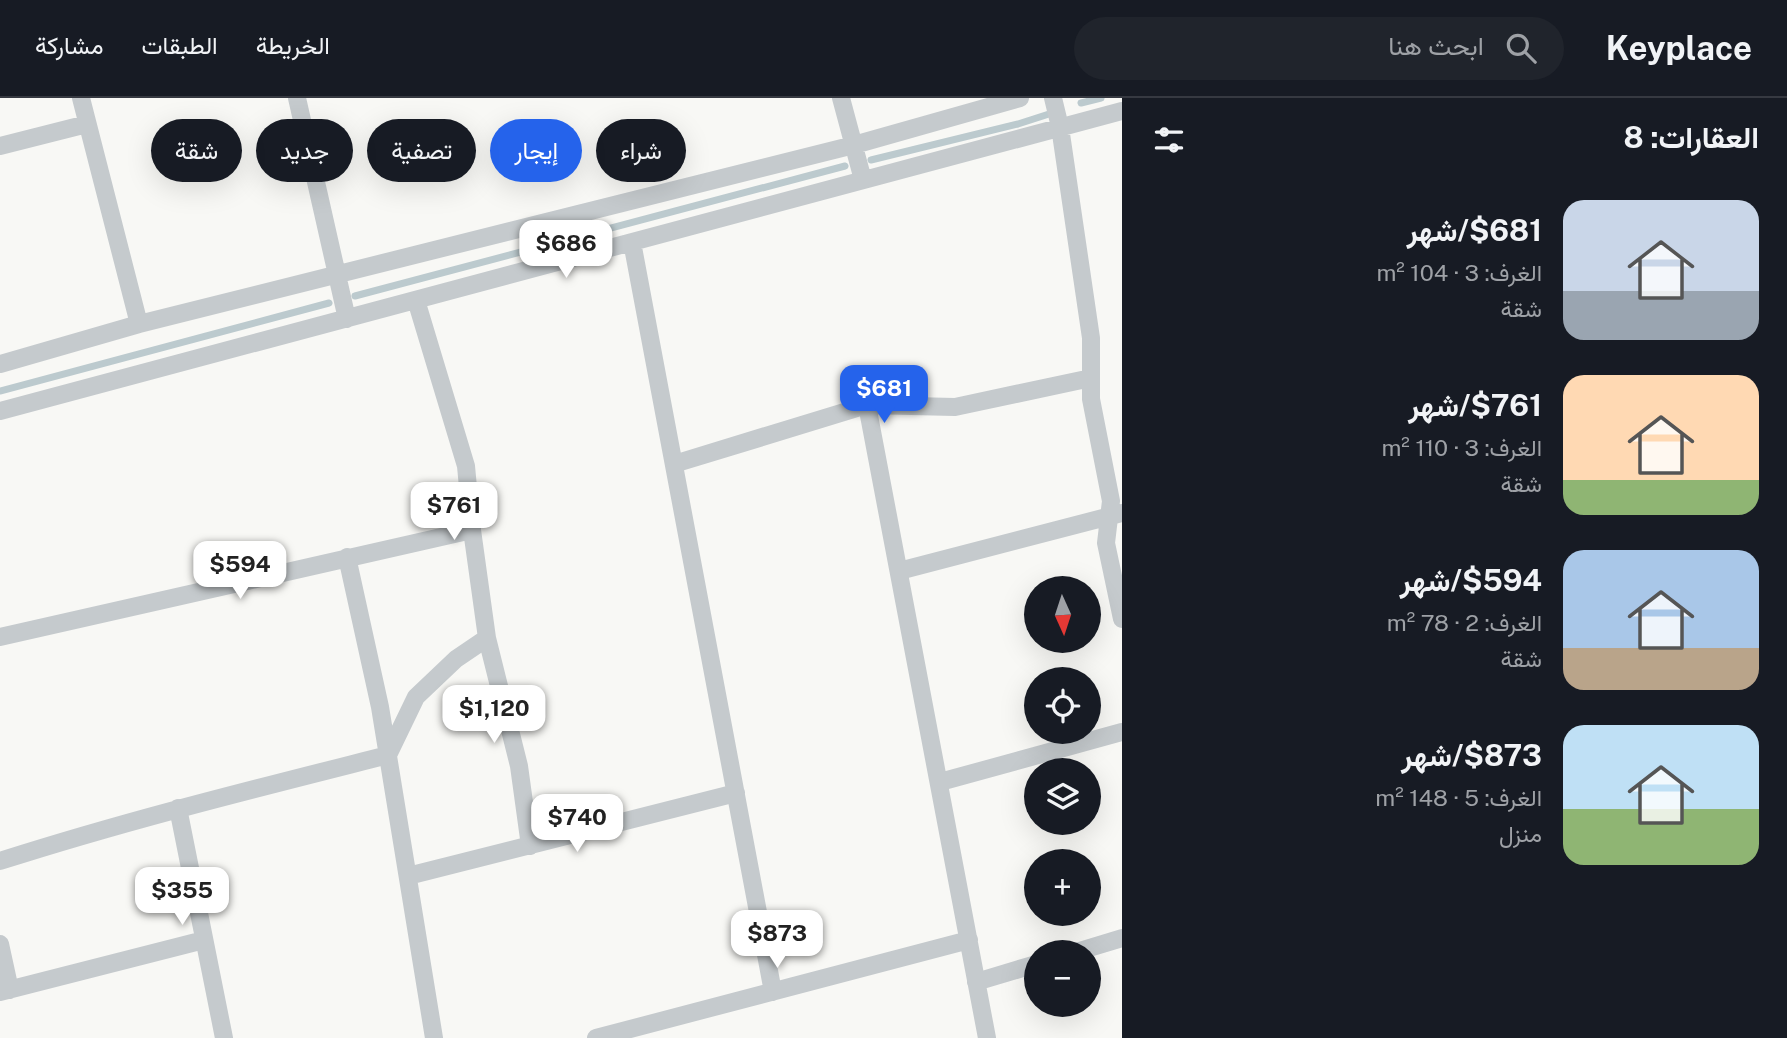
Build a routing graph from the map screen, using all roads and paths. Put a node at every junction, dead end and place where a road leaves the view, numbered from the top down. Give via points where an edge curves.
1 (81, 98) edge
2 (297, 98) edge
3 (841, 98) edge
4 (1020, 98) edge
5 (1053, 98) edge
6 (1122, 111) edge
7 (87, 124) junction
8 (1060, 127) junction
9 (854, 145) junction
10 (0, 146) edge
11 (863, 180) junction
12 (632, 242) junction
13 (338, 276) junction
14 (416, 300) junction
15 (347, 319) junction
16 (139, 324) junction
17 (0, 364) edge
18 (1091, 378) junction
19 (867, 405) junction
20 (0, 411) edge
21 (674, 464) junction
22 (1116, 514) edge
23 (472, 530) junction
24 (347, 557) junction
25 (899, 570) junction
26 (1122, 619) edge
27 (0, 636) edge
28 (487, 638) junction
29 (1122, 732) edge
30 (388, 755) junction
31 (940, 782) junction
32 (736, 793) junction
33 (178, 808) junction
34 (530, 846) junction
35 (0, 861) edge
36 (408, 876) junction
37 (1122, 938) edge
38 (204, 940) junction
39 (968, 940) junction
40 (0, 944) edge
41 (1101, 944) edge
42 (1024, 968) edge
43 (976, 982) junction
44 (5, 991) edge
45 (773, 992) junction
46 (224, 1038) edge
47 (434, 1038) edge
48 (596, 1038) edge
49 (986, 1038) edge

1 - 7 street
2 - 13 street
3 - 9 street
4 - 9 street
5 - 8 street
6 - 8 street
7 - 10 street
7 - 16 street
8 - 11 street
8 - 18 street via 1091,338
9 - 11 street
9 - 13 street
11 - 12 street
12 - 14 street
12 - 21 street
13 - 15 street
13 - 16 street
14 - 15 street
14 - 23 street via 466,467
15 - 20 street
16 - 17 street
18 - 19 street via 955,407
18 - 22 street via 1091,398
19 - 21 street
19 - 25 street
21 - 32 street
22 - 25 street
22 - 26 street via 1106,543
23 - 24 street
23 - 28 street
24 - 27 street
24 - 30 street
25 - 31 street
28 - 30 street via 456,659 416,697
28 - 34 street via 519,766
29 - 31 street
30 - 33 street
30 - 36 street
31 - 39 street
32 - 34 street
32 - 45 street
33 - 35 street
33 - 38 street
34 - 36 street
36 - 47 street
37 - 41 street
38 - 44 street
38 - 46 street
39 - 43 street
39 - 45 street
40 - 44 street
42 - 43 street
43 - 49 street
45 - 48 street

